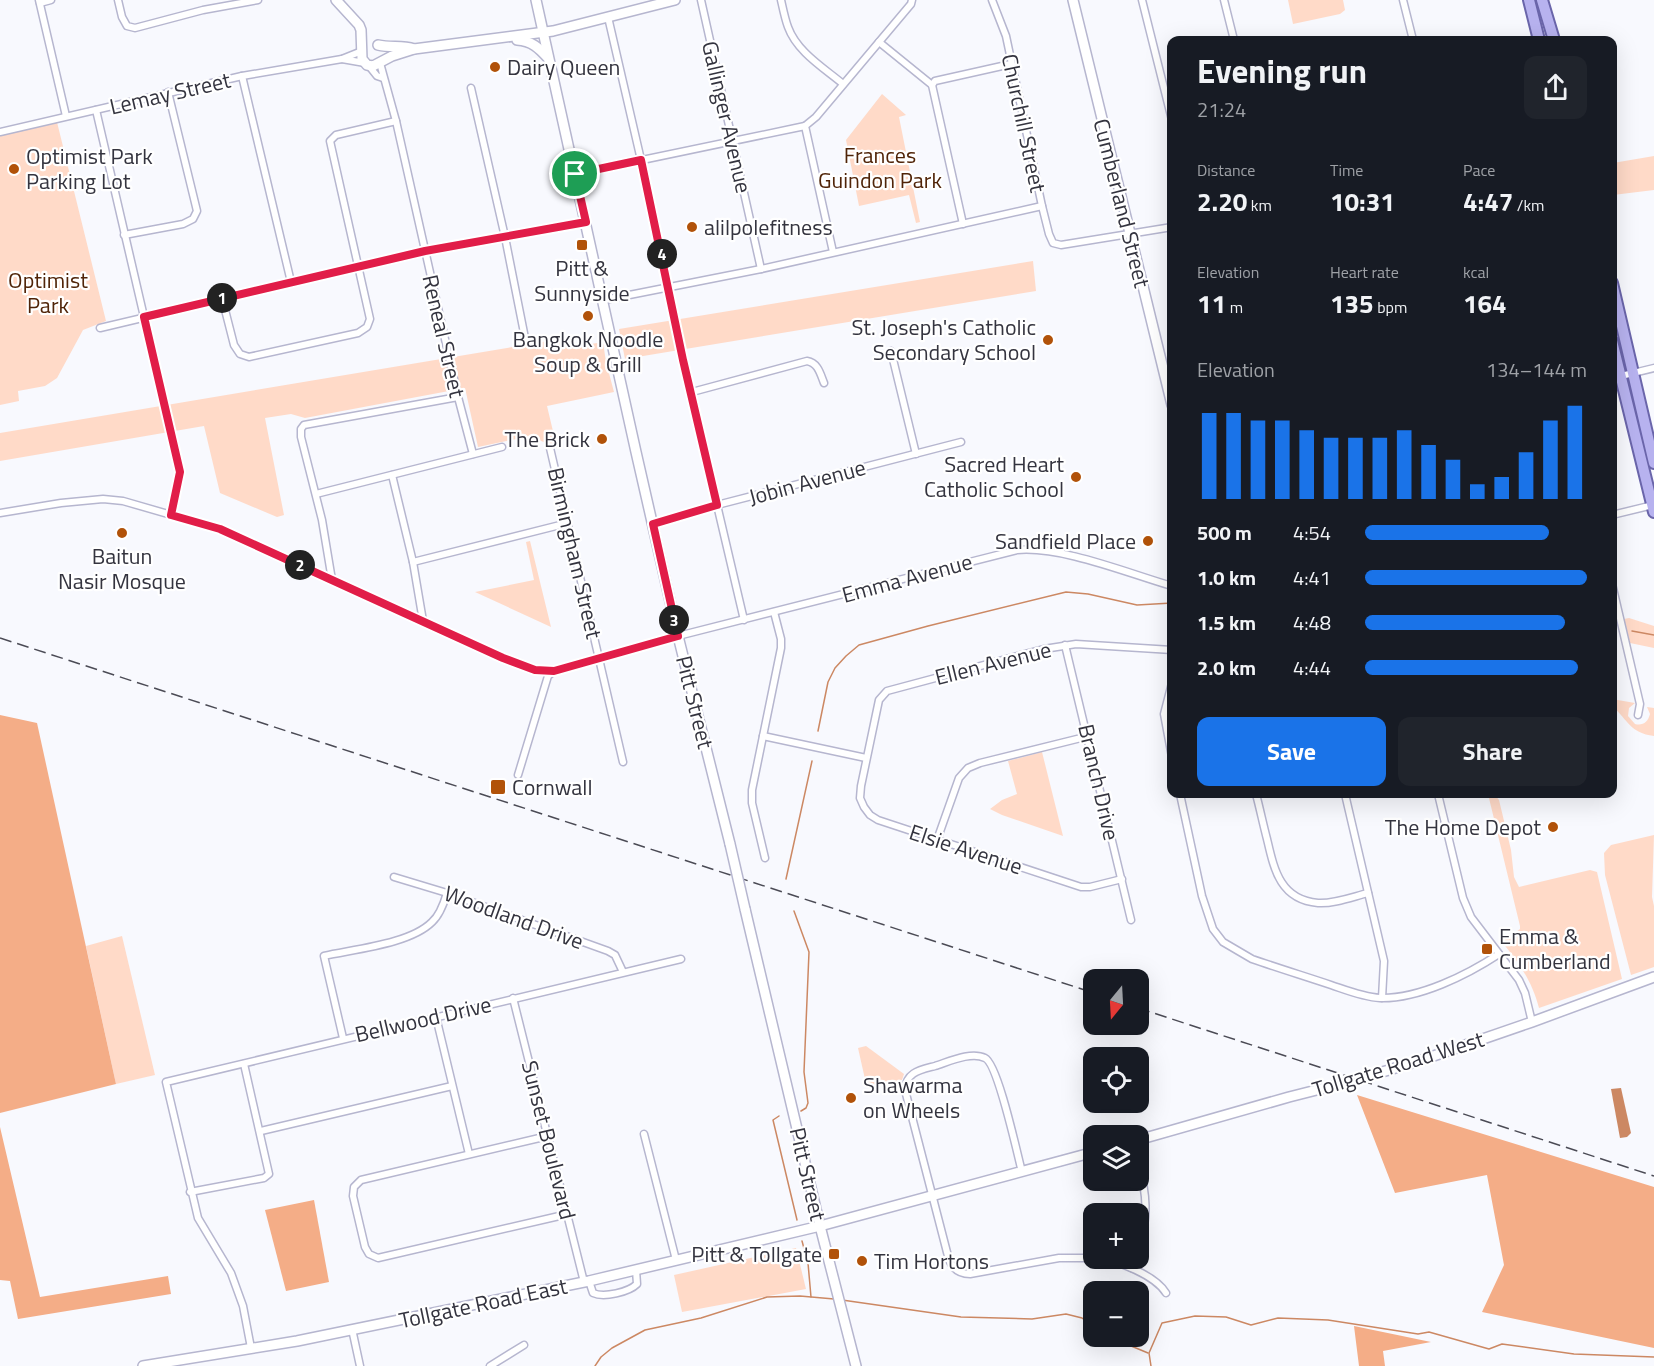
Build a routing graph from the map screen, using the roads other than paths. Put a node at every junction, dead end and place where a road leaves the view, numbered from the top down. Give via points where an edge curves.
1 (51, 0) edge
2 (118, 0) edge
3 (258, 0) edge
4 (336, 0) edge
5 (536, 0) edge
6 (675, 0) edge
7 (701, 0) edge
8 (781, 0) edge
9 (912, 0) edge
10 (992, 0) edge
11 (1073, 0) edge
12 (1142, 0) edge
13 (1224, 0) edge
14 (1403, 0) edge
15 (1529, 0) edge
16 (1542, 0) edge
17 (40, 1) edge
18 (608, 17) junction
19 (544, 33) junction
20 (1233, 36) edge
21 (1412, 36) edge
22 (1538, 36) edge
23 (1553, 36) edge
24 (500, 39) junction
25 (879, 42) junction
26 (378, 45) junction
27 (414, 49) junction
28 (360, 51) junction
29 (548, 58) junction
30 (342, 59) junction
31 (381, 62) junction
32 (367, 64) junction
33 (1011, 64) junction
34 (243, 76) junction
35 (383, 78) junction
36 (843, 84) junction
37 (932, 85) junction
38 (471, 88) dead end
39 (168, 92) junction
40 (1167, 100) edge
41 (96, 110) junction
42 (66, 116) junction
43 (396, 121) junction
44 (805, 126) junction
45 (0, 132) edge
46 (733, 142) junction
47 (641, 160) junction
48 (575, 174) junction
49 (1042, 206) junction
50 (586, 222) junction
51 (963, 224) junction
52 (1167, 228) edge
53 (1130, 234) junction
54 (124, 235) junction
55 (505, 237) junction
56 (425, 251) junction
57 (833, 252) junction
58 (358, 266) junction
59 (761, 269) junction
60 (291, 282) junction
61 (669, 286) junction
62 (222, 298) junction
63 (604, 300) junction
64 (1617, 303) edge
65 (144, 317) junction
66 (100, 328) dead end
67 (525, 338) dead end
68 (891, 351) dead end
69 (1617, 360) edge
70 (1654, 368) edge
71 (1634, 373) junction
72 (1621, 376) junction
73 (824, 383) dead end
74 (1167, 385) edge
75 (692, 392) junction
76 (458, 397) junction
77 (961, 442) dead end
78 (502, 447) dead end
79 (550, 448) dead end
80 (916, 453) junction
81 (473, 454) junction
82 (1654, 463) edge
83 (392, 475) junction
84 (316, 494) junction
85 (717, 505) junction
86 (1654, 507) edge
87 (0, 513) edge
88 (1617, 514) edge
89 (171, 515) junction
90 (568, 524) junction
91 (653, 524) junction
92 (413, 562) junction
93 (332, 580) junction
94 (1167, 585) edge
95 (1617, 605) edge
96 (774, 612) junction
97 (744, 620) junction
98 (423, 621) junction
99 (678, 636) junction
100 (1065, 645) junction
101 (1167, 650) edge
102 (599, 657) junction
103 (554, 671) junction
104 (1167, 702) edge
105 (1638, 715) dead end
106 (1167, 730) edge
107 (763, 736) junction
108 (1089, 736) junction
109 (866, 758) junction
110 (623, 762) dead end
111 (518, 775) dead end
112 (1181, 798) edge
113 (1257, 798) edge
114 (1346, 798) edge
115 (1439, 798) edge
116 (937, 840) junction
117 (765, 858) dead end
118 (394, 876) dead end
119 (1122, 879) junction
120 (447, 893) junction
121 (1368, 893) junction
122 (1131, 920) dead end
123 (1499, 954) junction
124 (681, 959) dead end
125 (623, 972) junction
126 (1654, 977) edge
127 (513, 998) junction
128 (1382, 998) junction
129 (436, 1017) junction
130 (1532, 1022) junction
131 (343, 1038) junction
132 (244, 1064) junction
133 (452, 1086) junction
134 (261, 1131) junction
135 (644, 1134) dead end
136 (548, 1136) junction
137 (1149, 1137) edge
138 (469, 1154) junction
139 (1083, 1155) edge
140 (1022, 1172) junction
141 (190, 1192) junction
142 (933, 1196) junction
143 (568, 1214) junction
144 (820, 1226) junction
145 (1083, 1258) edge
146 (676, 1260) junction
147 (1132, 1269) edge
148 (636, 1270) junction
149 (587, 1281) junction
150 (1166, 1293) dead end
151 (352, 1329) junction
152 (524, 1345) dead end
153 (251, 1348) junction
154 (143, 1366) edge
155 (360, 1366) edge
156 (490, 1366) edge
157 (856, 1366) edge

1 - 17 street
2 - 3 street via 127,26 135,28
4 - 28 street via 362,30
5 - 19 street, Pitt Street
6 - 18 street
7 - 46 street, Gallinger Avenue
8 - 36 street via 794,39
9 - 25 street
10 - 33 street, Churchill Street via 1006,36
11 - 53 street, Cumberland Street
12 - 40 street
13 - 20 street
14 - 21 street
15 - 22 main road
16 - 23 main road
17 - 42 street
18 - 19 street
18 - 47 street
19 - 24 street
19 - 29 street, Pitt Street
24 - 27 street
24 - 29 street via 528,41
25 - 36 street
25 - 37 street
26 - 27 street
26 - 28 street via 369,44
26 - 31 street via 383,53
27 - 31 street
28 - 30 street, Lemay Street
28 - 32 street
29 - 48 street, Pitt Street
30 - 32 street, Lemay Street
30 - 34 street, Lemay Street
31 - 32 street via 376,66
31 - 35 street, Reneal Street
32 - 35 street
33 - 37 street via 935,81
33 - 49 street, Churchill Street
34 - 39 street, Lemay Street
34 - 60 street
35 - 43 street, Reneal Street
36 - 44 street
37 - 51 street
38 - 55 street
39 - 41 street, Lemay Street
39 - 54 street via 197,211 193,219 183,224
41 - 42 street, Lemay Street
41 - 54 street
42 - 45 street, Lemay Street
43 - 56 street, Reneal Street
43 - 58 street via 336,135 330,141
44 - 46 street
44 - 57 street
46 - 47 street
46 - 59 street, Gallinger Avenue
47 - 48 street
47 - 61 street
48 - 50 street, Pitt Street
49 - 51 street
49 - 53 street, Churchill Street via 1049,234 1056,244
50 - 55 street
50 - 63 street, Pitt Street
51 - 57 street
52 - 53 street
53 - 74 street, Cumberland Street
54 - 65 street
55 - 56 street
55 - 67 street
56 - 58 street
56 - 76 street, Reneal Street
57 - 59 street
58 - 60 street
58 - 62 street via 370,319 358,333 249,357 240,354 234,345
59 - 61 street
60 - 62 street
61 - 63 street
61 - 75 street
62 - 65 street
63 - 91 street, Pitt Street
64 - 71 main road
65 - 66 street
65 - 89 street via 180,472
68 - 80 street
69 - 72 main road
70 - 71 street
71 - 72 street
71 - 82 main road
72 - 86 main road
73 - 75 street via 818,367 807,361
75 - 85 street
76 - 81 street, Reneal Street
76 - 84 street via 304,425 301,437
77 - 80 street, Jobin Avenue
78 - 81 street
79 - 90 street, Birmingham Street
80 - 85 street, Jobin Avenue
81 - 83 street
83 - 84 street
83 - 92 street
84 - 93 street
85 - 91 street, Jobin Avenue
85 - 97 street
86 - 88 street
87 - 89 street via 104,499
89 - 93 street via 220,529
90 - 92 street
90 - 102 street, Birmingham Street
91 - 99 street, Pitt Street
92 - 98 street
93 - 98 street
94 - 96 street, Emma Avenue via 1063,554 1009,551
95 - 105 street via 1640,704
96 - 97 street, Emma Avenue
96 - 107 street via 781,648
97 - 99 street, Emma Avenue
98 - 103 street via 503,658 535,670
99 - 102 street, Emma Avenue
99 - 144 street, Pitt Street, bridge
100 - 101 street, Ellen Avenue
100 - 108 street, Branch Drive
100 - 109 street, Ellen Avenue via 886,691 879,700
102 - 103 street, Emma Avenue
102 - 110 street, Birmingham Street
103 - 111 street via 548,676
104 - 106 street
107 - 109 street
107 - 117 street via 751,797
108 - 116 street via 968,768 958,778
108 - 119 street, Branch Drive
109 - 116 street, Elsie Avenue via 860,798 867,812 878,820
112 - 128 street via 1203,896 1213,929 1223,942 1252,959
113 - 121 street via 1274,872 1283,886 1299,898 1317,903
114 - 121 street
115 - 123 street via 1470,917
116 - 119 street, Elsie Avenue via 1081,886
118 - 120 street, Woodland Drive
119 - 122 street, Branch Drive
120 - 125 street, Woodland Drive via 608,951 615,955
120 - 131 street via 434,921 410,936 324,956
121 - 128 street via 1384,961
123 - 128 street via 1448,982
123 - 130 street via 1523,987
124 - 125 street, Bellwood Drive
125 - 127 street, Bellwood Drive
126 - 130 street, Tollgate Road West
127 - 129 street, Bellwood Drive
127 - 136 street, Sunset Boulevard
129 - 131 street, Bellwood Drive
129 - 133 street
130 - 137 street, Tollgate Road West via 1419,1061
131 - 132 street, Bellwood Drive
132 - 134 street
132 - 141 street, Bellwood Drive via 166,1082
133 - 134 street
133 - 138 street
134 - 141 street via 269,1174
135 - 146 street
136 - 138 street
136 - 143 street, Sunset Boulevard
138 - 143 street via 357,1183 353,1196 369,1254 378,1258
139 - 140 street
140 - 142 street
140 - 142 street via 998,1080 989,1061 972,1056 919,1070 907,1080 905,1090
141 - 153 street via 198,1218 231,1273 243,1306
142 - 144 street
142 - 145 street via 949,1260 960,1272 970,1274 1066,1257
143 - 149 street, Sunset Boulevard
144 - 146 street, Tollgate Road East
144 - 157 street, Pitt Street
146 - 148 street, Tollgate Road East
147 - 150 street via 1162,1286
148 - 149 street, Tollgate Road East
148 - 149 street via 637,1284 631,1289 599,1296 592,1293
149 - 151 street, Tollgate Road East
151 - 153 street, Tollgate Road East
151 - 155 street
152 - 156 street
153 - 154 street, Tollgate Road East

